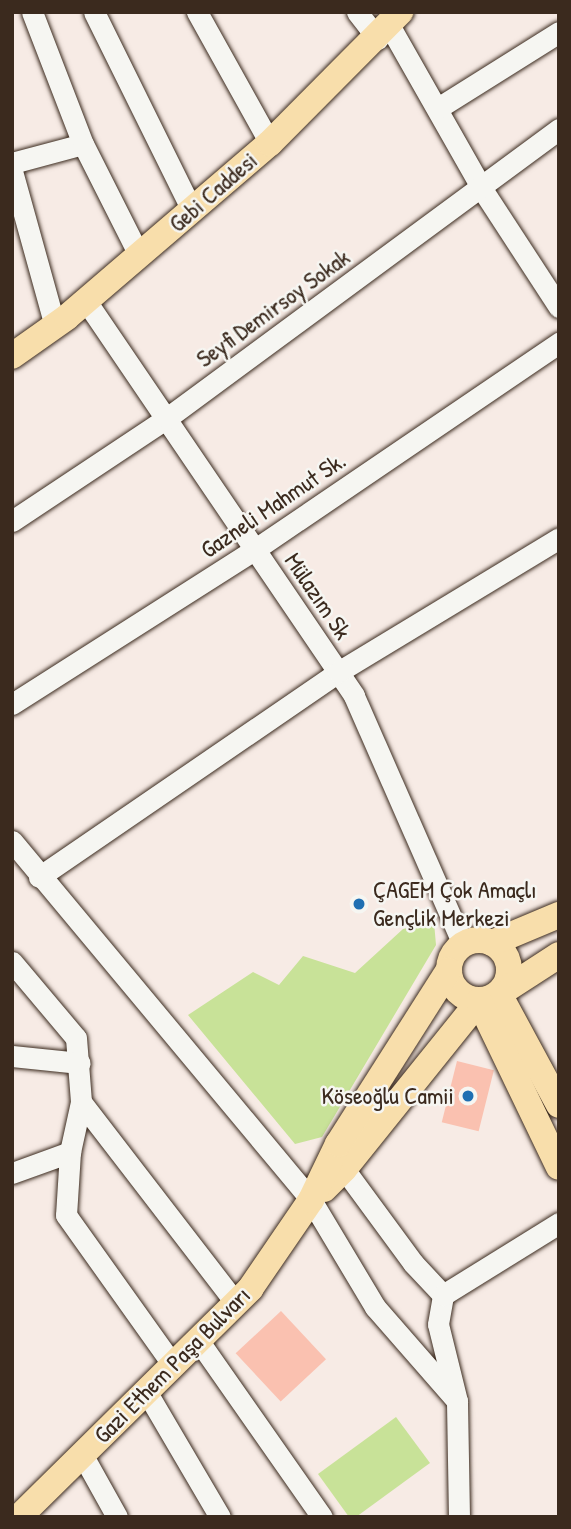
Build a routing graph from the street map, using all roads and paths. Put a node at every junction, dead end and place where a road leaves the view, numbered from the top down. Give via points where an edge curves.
1 (32, 12) edge
2 (93, 12) edge
3 (197, 12) edge
4 (357, 12) edge
5 (389, 25) edge
6 (559, 32) edge
7 (438, 108) junction
8 (559, 130) edge
9 (270, 143) junction
10 (83, 144) junction
11 (12, 163) edge
12 (12, 171) edge
13 (482, 189) junction
14 (192, 210) junction
15 (21, 239) edge
16 (139, 255) junction
17 (86, 301) junction
18 (559, 307) edge
19 (55, 326) junction
20 (559, 343) edge
21 (12, 356) edge
22 (167, 418) junction
23 (12, 522) edge
24 (559, 538) edge
25 (254, 550) junction
26 (338, 672) junction
27 (12, 704) edge
28 (12, 841) edge
29 (39, 877) junction
30 (559, 915) edge
31 (492, 943) junction
32 (463, 944) junction
33 (559, 956) edge
34 (12, 962) edge
35 (449, 970) junction
36 (489, 997) junction
37 (12, 1056) edge
38 (80, 1063) junction
39 (81, 1102) junction
40 (559, 1105) edge
41 (70, 1152) junction
42 (559, 1167) edge
43 (345, 1169) junction
44 (12, 1172) edge
45 (311, 1200) junction
46 (559, 1223) edge
47 (443, 1295) junction
48 (236, 1303) junction
49 (198, 1340) junction
50 (173, 1365) junction
51 (146, 1391) junction
52 (457, 1401) junction
53 (82, 1454) junction
54 (19, 1517) edge
55 (117, 1517) edge
56 (220, 1517) edge
57 (321, 1517) edge
58 (458, 1517) edge

1 - 10 street
2 - 14 street
3 - 9 street
4 - 5 street
5 - 7 street
5 - 9 main road, Gebi Caddesi
6 - 7 street
7 - 13 street
8 - 13 street, Seyfi Demirsoy Sokak
9 - 14 main road, Gebi Caddesi
10 - 11 street
10 - 16 street
12 - 15 street
13 - 18 street
13 - 22 street, Seyfi Demirsoy Sokak
14 - 16 main road, Gebi Caddesi
15 - 19 street
16 - 17 main road, Gebi Caddesi
17 - 19 main road, Gebi Caddesi
17 - 22 street, Mülazım Sk
19 - 21 main road, Gebi Caddesi
20 - 25 street, Gazneli Mahmut Sk.
22 - 23 street, Seyfi Demirsoy Sokak
22 - 25 street, Mülazım Sk
24 - 26 street
25 - 26 street, Mülazım Sk
25 - 27 street, Gazneli Mahmut Sk.
26 - 29 street
26 - 32 street, Mülazım Sk via 354,696
28 - 29 street
29 - 45 street
30 - 31 main road
31 - 32 main road
31 - 36 main road via 510,966
32 - 35 main road
33 - 36 main road, Gazi Ethem Paşa Bulvarı
34 - 38 street via 76,1038
35 - 36 main road via 461,995
35 - 45 main road, Gazi Ethem Paşa Bulvarı via 338,1143
36 - 40 main road
36 - 42 main road
36 - 43 main road, Gazi Ethem Paşa Bulvarı
37 - 38 street
38 - 39 street
39 - 41 street
39 - 48 street
41 - 44 street
41 - 50 street via 66,1215
43 - 45 main road, Gazi Ethem Paşa Bulvarı
43 - 47 street via 413,1263
45 - 48 main road, Gazi Ethem Paşa Bulvarı
45 - 52 street via 374,1307
46 - 47 street
47 - 52 street via 438,1324
48 - 49 main road, Gazi Ethem Paşa Bulvarı
49 - 50 main road, Gazi Ethem Paşa Bulvarı
49 - 57 street
50 - 51 main road, Gazi Ethem Paşa Bulvarı
51 - 53 main road, Gazi Ethem Paşa Bulvarı
51 - 56 street
52 - 58 street
53 - 54 main road, Gazi Ethem Paşa Bulvarı
53 - 55 street

